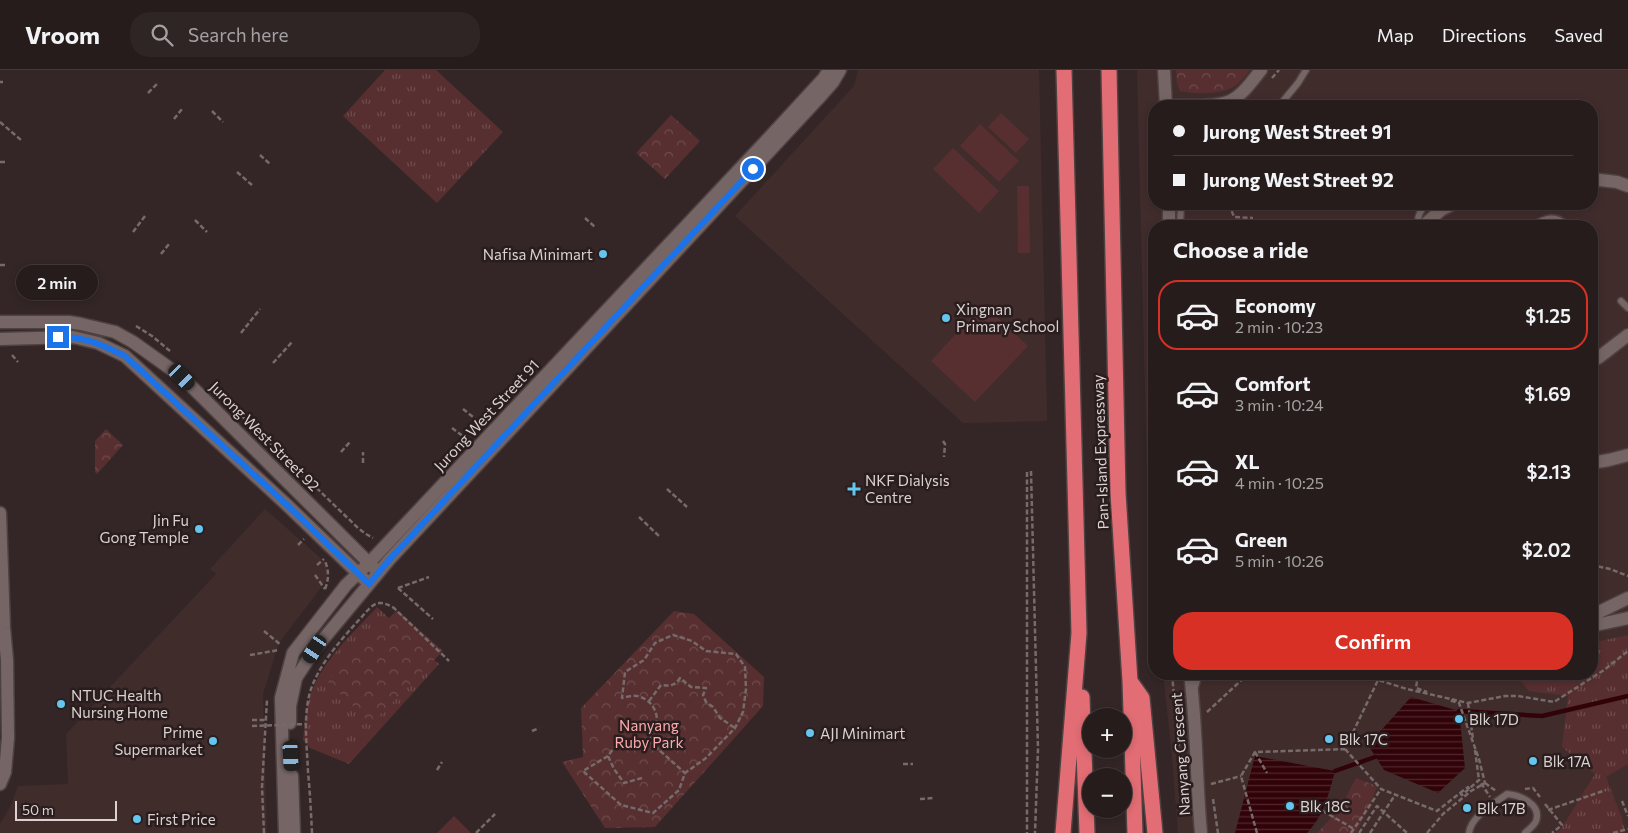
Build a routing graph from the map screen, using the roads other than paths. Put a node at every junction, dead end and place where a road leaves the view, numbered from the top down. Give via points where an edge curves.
1 (829, 70) edge
2 (840, 70) edge
3 (1065, 70) edge
4 (1109, 70) edge
5 (1164, 70) edge
6 (1261, 70) edge
7 (1306, 70) edge
8 (1166, 100) edge
9 (1232, 100) edge
10 (1284, 100) edge
11 (1598, 180) edge
12 (1628, 186) edge
13 (1441, 210) edge
14 (1428, 220) edge
15 (1621, 301) dead end
16 (1628, 308) edge
17 (0, 322) edge
18 (1628, 335) edge
19 (0, 339) edge
20 (1598, 358) edge
21 (182, 377) junction
22 (167, 394) junction
23 (1628, 455) edge
24 (1598, 462) edge
25 (0, 513) edge
26 (369, 563) junction
27 (378, 573) junction
28 (358, 574) junction
29 (369, 584) junction
30 (1628, 598) edge
31 (1598, 613) edge
32 (1628, 618) edge
33 (1598, 624) edge
34 (1079, 633) junction
35 (1191, 680) edge
36 (1197, 680) edge
37 (1130, 681) junction
38 (1193, 697) junction
39 (0, 784) edge
40 (285, 833) edge
41 (294, 833) edge
42 (1063, 833) edge
43 (1087, 833) edge
44 (1135, 833) edge
45 (1155, 833) edge
46 (1201, 833) edge
47 (1469, 833) edge
48 (1525, 833) edge

1 - 26 street, Jurong West Street 91
2 - 27 street, Jurong West Street 91 via 818,99
3 - 34 highway, Pan-Island Expressway
4 - 37 highway, Pan-Island Expressway via 1118,493
5 - 8 street
6 - 9 street via 1246,89
7 - 10 lane
11 - 12 street
13 - 14 street
15 - 16 lane
17 - 21 street, Jurong West Street 92 via 69,322 102,328 133,342
18 - 20 street
19 - 22 street via 73,337 98,343 125,356
21 - 22 street
21 - 26 street, Jurong West Street 92
22 - 28 street
23 - 24 street
25 - 39 street via 8,738
26 - 27 street, Jurong West Street 92
26 - 28 street, Jurong West Street 91
27 - 29 street, Jurong West Street 91
28 - 29 street
28 - 40 street, Jurong West Street 91 via 294,653 281,698
29 - 41 street, Jurong West Street 91 via 315,649 296,678 290,706
30 - 31 street
32 - 33 street
34 - 42 highway
34 - 43 highway, Pan-Island Expressway
35 - 38 street, Nanyang Crescent
36 - 38 lane
37 - 44 highway, Pan-Island Expressway
37 - 45 highway via 1142,698
38 - 46 street, Nanyang Crescent
47 - 48 lane via 1475,819 1507,794 1522,798 1537,812 1533,826

